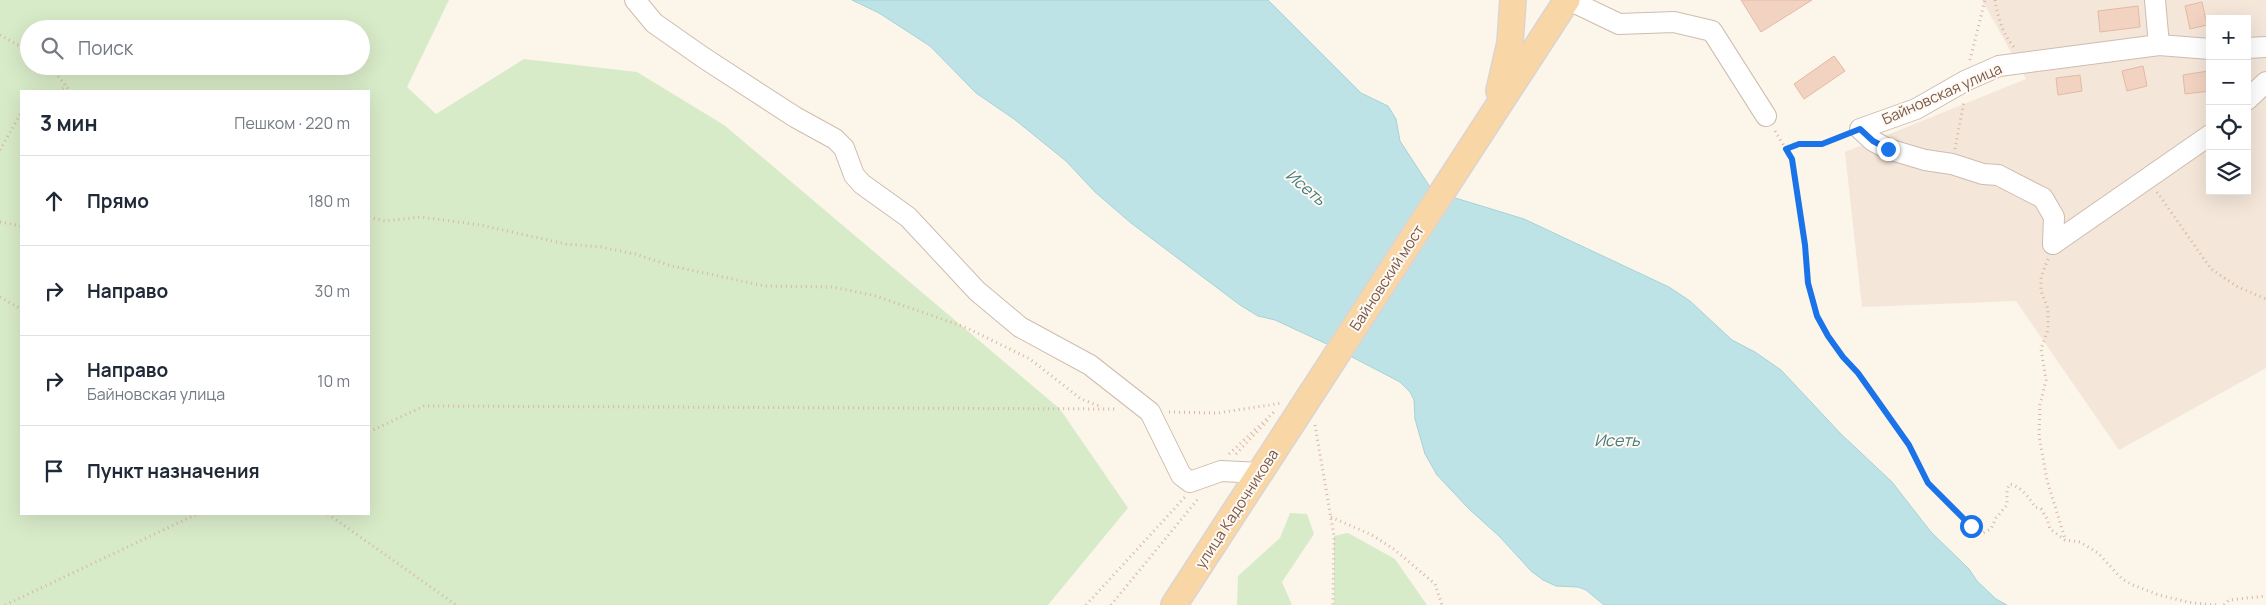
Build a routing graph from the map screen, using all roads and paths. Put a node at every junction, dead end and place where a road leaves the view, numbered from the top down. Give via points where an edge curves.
1 (636, 0) edge
2 (1513, 0) edge
3 (1568, 0) edge
4 (1995, 0) edge
5 (2155, 0) edge
6 (0, 35) edge
7 (2159, 45) junction
8 (20, 46) edge
9 (2266, 46) edge
10 (2251, 48) edge
11 (2206, 49) edge
12 (2038, 61) junction
13 (56, 75) edge
14 (2266, 82) edge
15 (67, 86) junction
16 (60, 90) edge
17 (69, 90) edge
18 (2251, 96) edge
19 (20, 115) edge
20 (1766, 116) joint
21 (1860, 129) junction
22 (2206, 138) edge
23 (1473, 147) junction
24 (1786, 149) junction
25 (0, 150) edge
26 (2148, 179) junction
27 (370, 217) edge
28 (0, 222) edge
29 (20, 226) edge
30 (2054, 244) junction
31 (0, 297) edge
32 (2266, 299) edge
33 (20, 309) edge
34 (1104, 408) junction
35 (1150, 412) junction
36 (1299, 413) junction
37 (370, 432) edge
38 (1217, 468) junction
39 (1260, 474) junction
40 (195, 515) edge
41 (329, 515) edge
42 (1331, 517) junction
43 (2065, 540) junction
44 (2266, 596) edge
45 (5, 605) edge
46 (456, 605) edge
47 (1086, 605) edge
48 (1111, 605) edge
49 (1174, 605) edge
50 (1333, 605) edge
51 (1442, 605) edge
52 (2217, 605) edge
53 (2224, 605) edge

1 - 35 street via 654,23 704,58 795,117 835,138 844,148 854,175 862,184 908,217 977,291 1020,327 1090,365
2 - 23 main road via 1504,74
3 - 20 street via 1620,24 1674,22 1712,31
3 - 23 main road
4 - 12 path via 2007,40
5 - 7 street
6 - 8 path
7 - 11 street, Байновская улица
7 - 12 street, Байновская улица
9 - 10 street
12 - 21 street, Байновская улица via 1999,66 1916,109
13 - 15 path
14 - 18 street
15 - 16 path
15 - 17 path
19 - 25 path
20 - 24 path
21 - 24 path via 1822,144 1799,144
21 - 30 street, Байновская улица via 1888,149 1982,174 1998,175 2043,198 2054,217
22 - 26 street
23 - 36 main road, Байновский мост
24 - 43 path via 1792,159 1808,283 1817,316 1838,350 1909,445 1928,483 1981,534 1991,529 2007,505 2007,489 2010,484 2015,486 2040,509 2050,529
26 - 30 street
26 - 32 path via 2211,269 2238,287
27 - 34 path via 385,222 421,217 480,225 566,244 635,254 672,266 765,286 833,287 876,296 967,328 1030,359 1081,399
28 - 29 path
30 - 43 path via 2041,277 2041,292 2048,309 2048,330 2041,349 2046,380 2040,405 2039,436 2047,480
31 - 33 path
34 - 35 path
34 - 37 path via 424,406
35 - 36 path
35 - 38 street via 1181,475 1190,482
36 - 38 path
36 - 38 path
36 - 39 main road, улица Кадочникова
36 - 42 path
38 - 39 street
38 - 47 path
38 - 48 path
39 - 49 main road, улица Кадочникова
40 - 45 path
41 - 46 path
42 - 50 path via 1334,536
42 - 51 path via 1372,535 1395,550 1435,584
43 - 52 path via 2080,542 2098,553 2122,579 2133,585 2164,597
44 - 53 path via 2229,600

